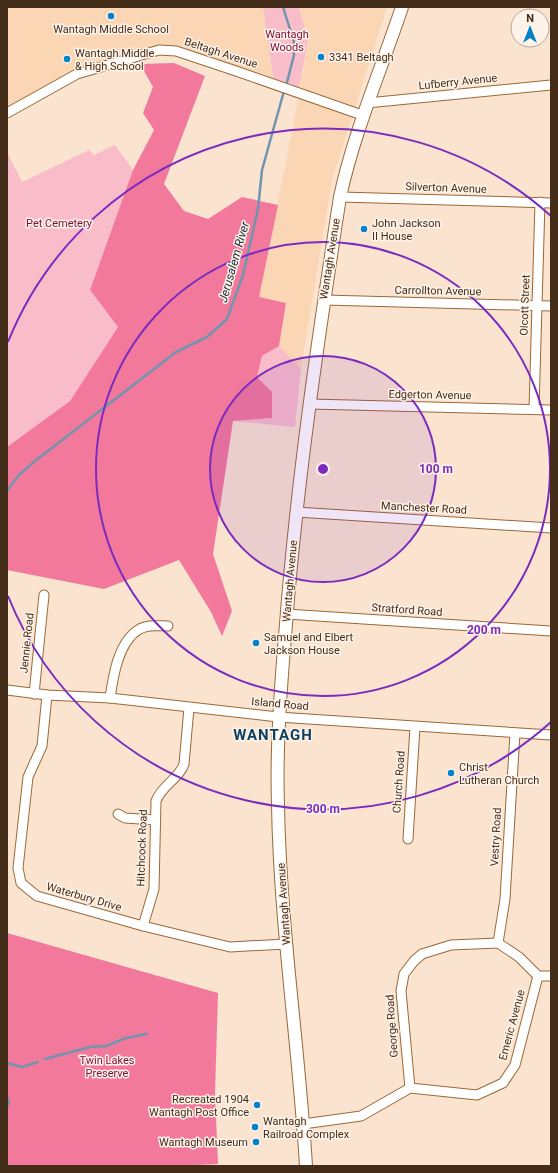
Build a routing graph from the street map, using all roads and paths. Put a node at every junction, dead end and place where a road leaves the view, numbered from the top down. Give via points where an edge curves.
1 (402, 7) edge
2 (551, 85) edge
3 (367, 103) junction
4 (7, 113) edge
5 (362, 115) junction
6 (340, 197) junction
7 (540, 202) junction
8 (551, 203) edge
9 (324, 300) junction
10 (537, 306) junction
11 (551, 306) edge
12 (308, 404) junction
13 (534, 409) junction
14 (551, 410) edge
15 (296, 512) junction
16 (551, 528) edge
17 (44, 595) dead end
18 (286, 614) junction
19 (168, 626) dead end
20 (551, 631) edge
21 (7, 690) edge
22 (34, 694) junction
23 (47, 696) junction
24 (110, 698) junction
25 (189, 708) junction
26 (278, 717) junction
27 (415, 726) junction
28 (515, 733) junction
29 (551, 735) edge
30 (118, 814) dead end
31 (155, 820) junction
32 (408, 839) dead end
33 (143, 926) junction
34 (498, 943) junction
35 (286, 944) junction
36 (538, 976) junction
37 (551, 976) edge
38 (410, 1088) junction
39 (304, 1124) junction
40 (306, 1166) edge

1 - 3 main road, Wantagh Avenue
2 - 3 street, Lufberry Avenue
3 - 5 main road, Wantagh Avenue
4 - 5 street, Beltagh Avenue via 77,74 158,50 176,51
5 - 6 main road, Wantagh Avenue
6 - 7 street, Silverton Avenue
6 - 9 main road, Wantagh Avenue
7 - 8 street, Silverton Avenue
7 - 10 street, Olcott Street
9 - 10 street, Carrollton Avenue
9 - 12 main road, Wantagh Avenue
10 - 11 street, Carrollton Avenue
10 - 13 street, Olcott Street
12 - 13 street, Edgerton Avenue
12 - 15 main road, Wantagh Avenue
13 - 14 street, Edgerton Avenue
15 - 16 street, Manchester Road
15 - 18 main road, Wantagh Avenue
17 - 22 street, Jennie Road
18 - 20 street, Stratford Road
18 - 26 main road, Wantagh Avenue
19 - 24 street via 138,629 131,636 114,670
21 - 22 street, Island Road
22 - 23 street, Island Road
23 - 24 street, Island Road
23 - 33 street, Waterbury Drive via 42,746 28,777 18,868 21,883 37,896
24 - 25 street, Island Road
25 - 26 street, Island Road
25 - 31 street, Hitchcock Road via 182,771 158,796
26 - 27 street, Island Road
26 - 35 main road, Wantagh Avenue via 278,805
27 - 28 street, Island Road
27 - 32 street, Church Road
28 - 29 street, Island Road
28 - 34 street, Vestry Road via 504,900
30 - 31 street via 125,818
31 - 33 street, Hitchcock Road via 154,889
33 - 35 street, Waterbury Drive via 230,947
34 - 36 street via 519,957
34 - 38 street, George Road via 451,945 422,954 404,974 401,991
35 - 39 main road, Wantagh Avenue
36 - 37 street
36 - 38 street, Emeric Avenue via 515,1065 503,1084 477,1095
38 - 39 street via 361,1116
39 - 40 main road, Wantagh Avenue

